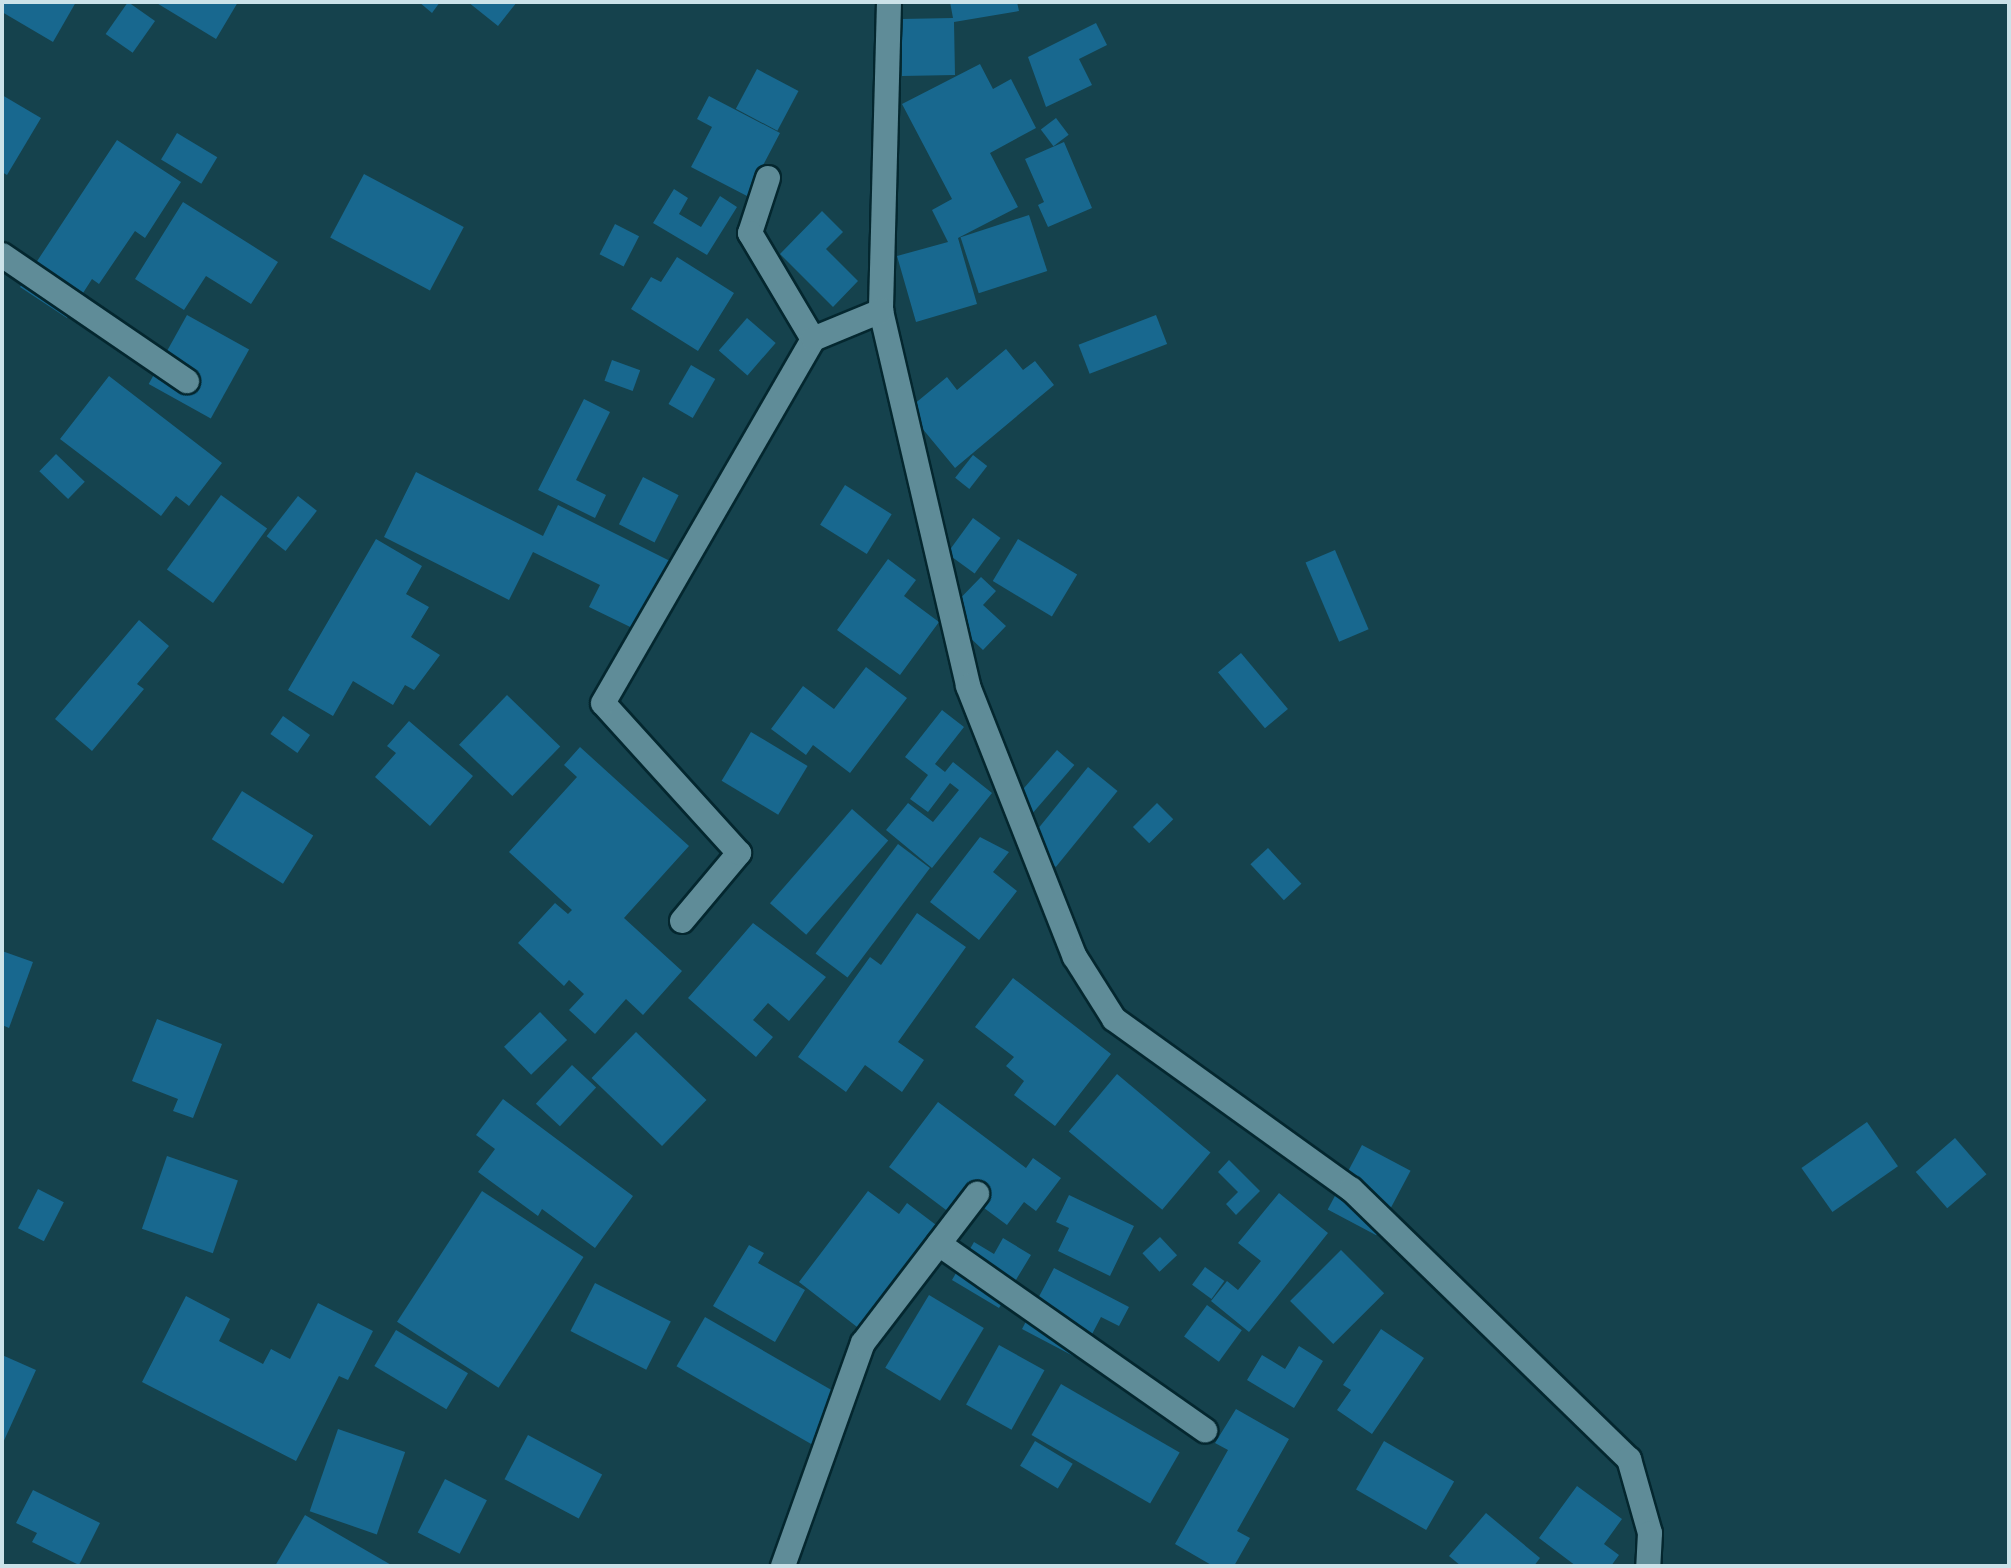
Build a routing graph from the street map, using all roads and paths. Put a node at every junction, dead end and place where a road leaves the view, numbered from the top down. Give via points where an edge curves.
1 (889, 2) edge
2 (768, 178) dead end
3 (2, 255) edge
4 (881, 311) junction
5 (813, 339) junction
6 (187, 381) dead end
7 (682, 921) dead end
8 (977, 1194) dead end
9 (939, 1244) junction
10 (1205, 1430) dead end
11 (783, 1566) edge
12 (1648, 1566) edge

1 - 4 street
2 - 5 street via 750,233
3 - 6 street
4 - 5 street
4 - 12 street via 968,686 1075,957 1114,1019 1351,1189 1629,1459 1650,1533
5 - 7 street via 603,703 739,853
8 - 9 street
9 - 10 street
9 - 11 street via 863,1343

